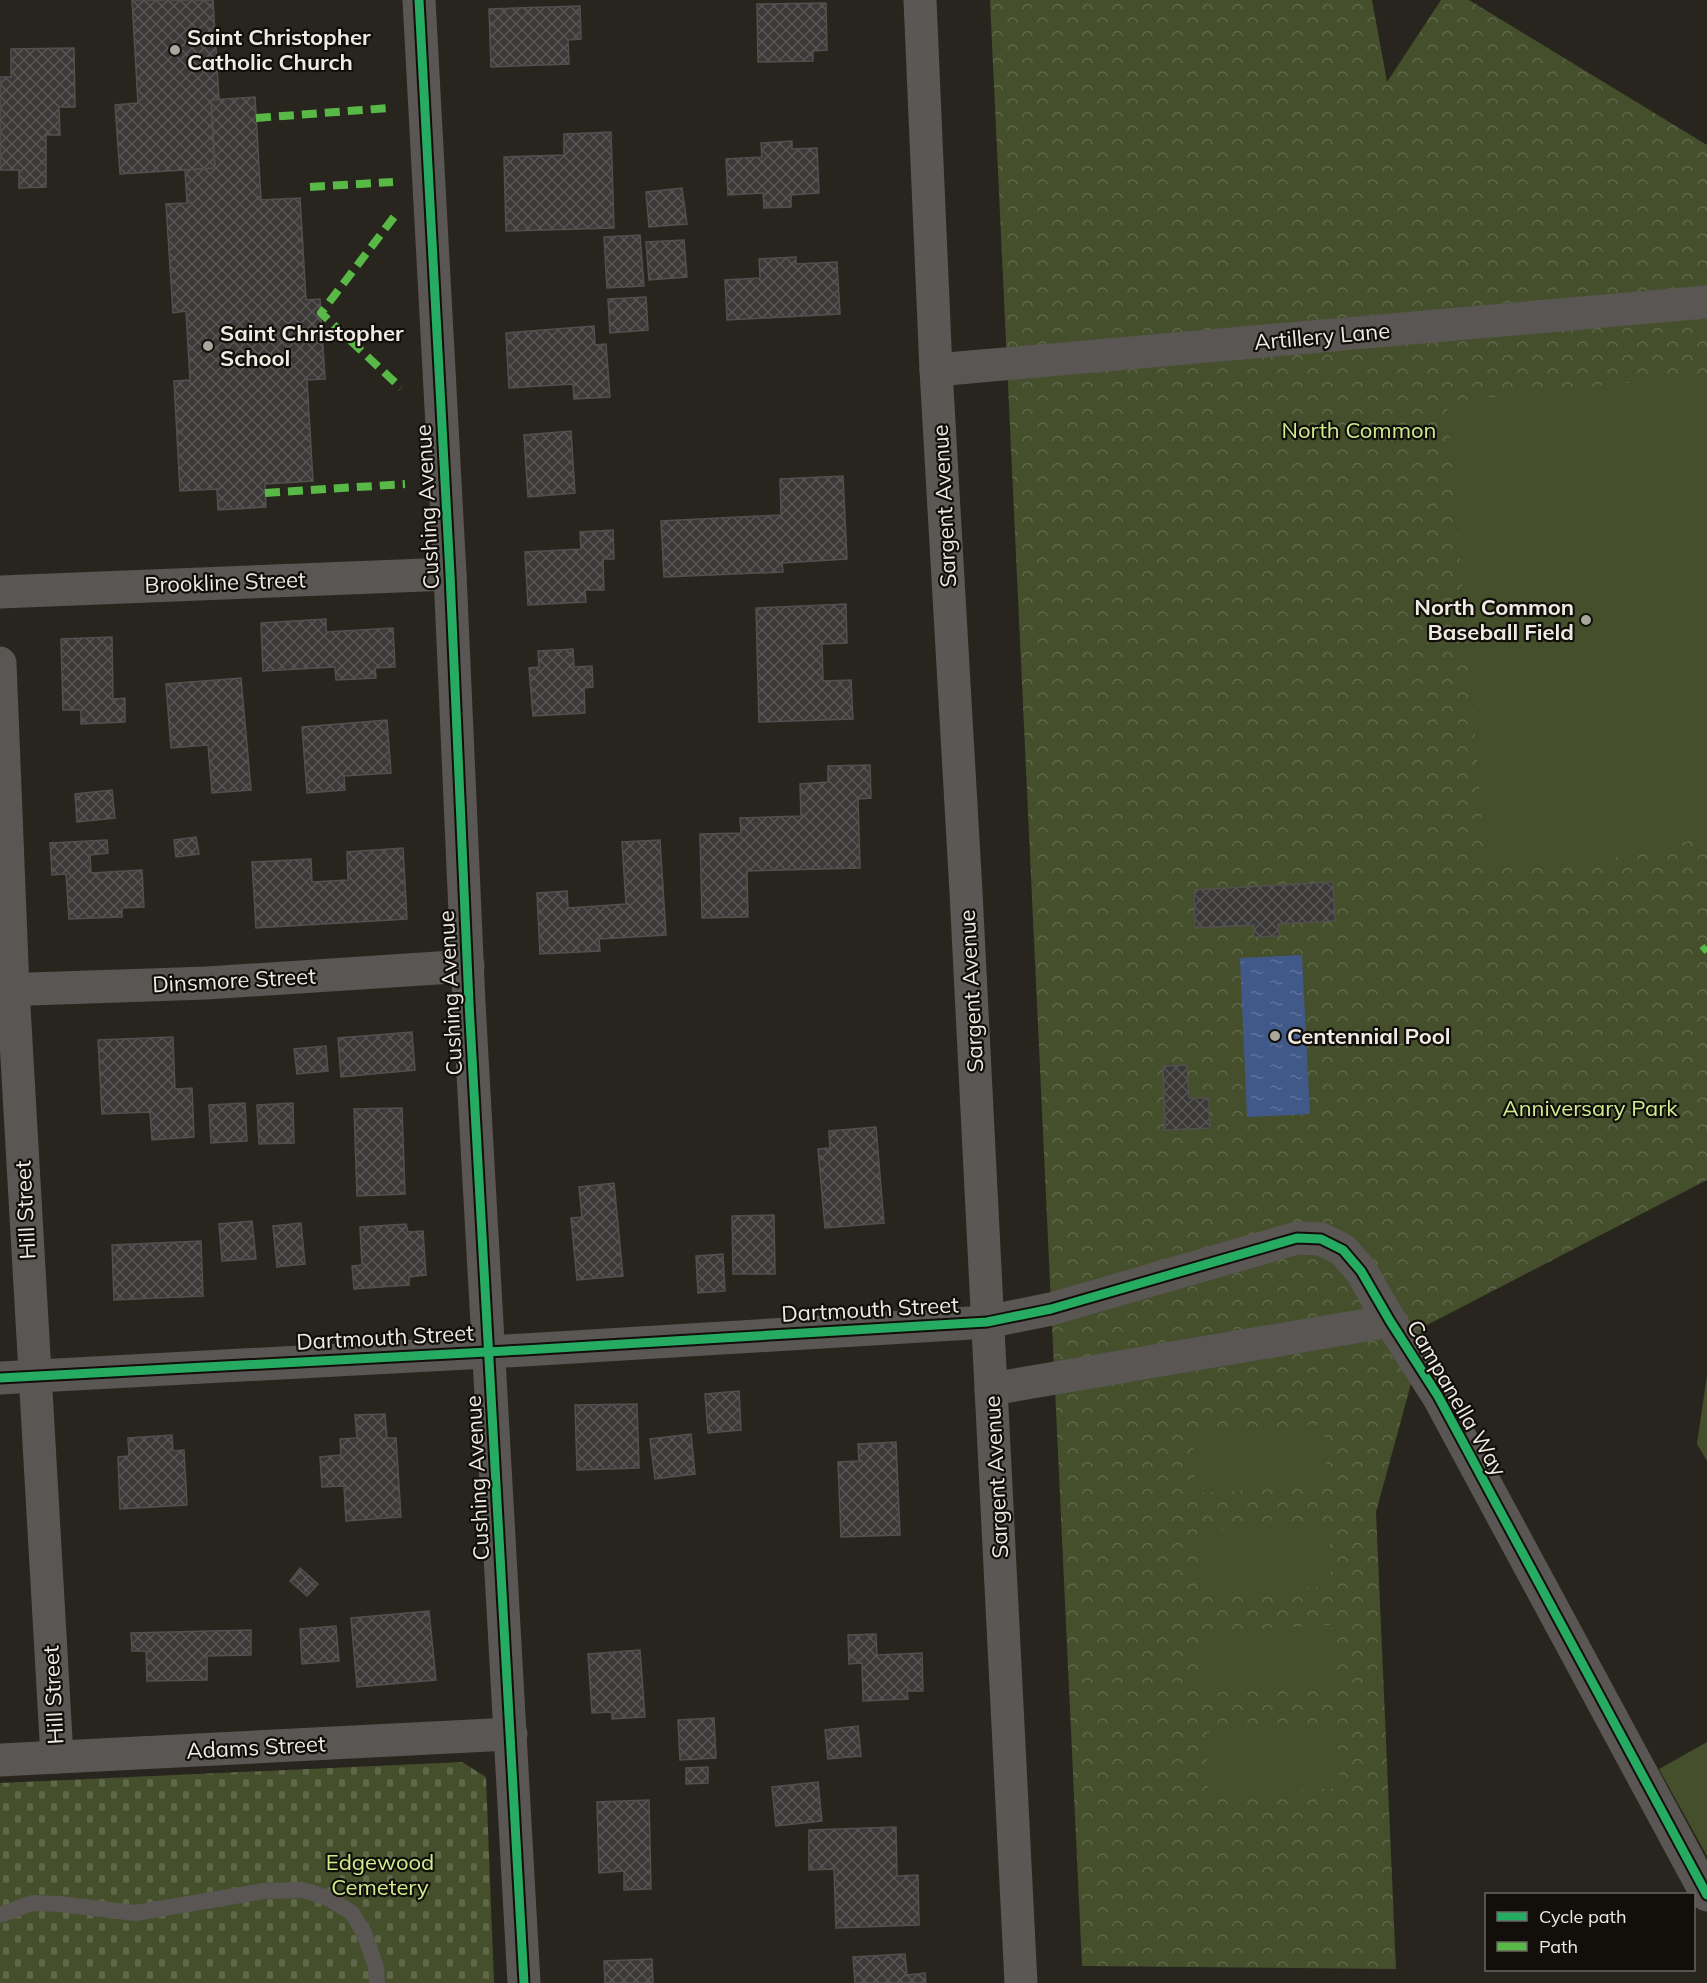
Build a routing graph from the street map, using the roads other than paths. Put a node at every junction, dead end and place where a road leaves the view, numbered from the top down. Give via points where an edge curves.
1 (419, 0) edge
2 (920, 0) edge
3 (1707, 302) edge
4 (936, 370) junction
5 (450, 574) junction
6 (0, 592) edge
7 (0, 663) edge
8 (468, 966) junction
9 (6, 989) edge
10 (1390, 1321) junction
11 (987, 1322) junction
12 (489, 1351) junction
13 (34, 1377) junction
14 (0, 1378) edge
15 (991, 1389) junction
16 (511, 1734) junction
17 (57, 1757) junction
18 (0, 1760) edge
19 (1707, 1895) edge
20 (0, 1915) edge
21 (376, 1983) edge
22 (524, 1983) edge
23 (1022, 1983) edge

1 - 5 street, Cushing Avenue
2 - 4 street, Sargent Avenue
3 - 4 street, Artillery Lane
4 - 11 street, Sargent Avenue
5 - 6 street, Brookline Street
5 - 8 street, Cushing Avenue
7 - 9 street, Hill Street
8 - 9 street, Dinsmore Street via 207,982
8 - 12 street, Cushing Avenue
9 - 13 street, Hill Street
10 - 11 street, Campanella Way via 1361,1271 1343,1250 1321,1239 1297,1238 1051,1309
10 - 15 street, Campanella Way
10 - 19 street, Campanella Way via 1438,1396
11 - 12 street, Dartmouth Street
11 - 15 street, Sargent Avenue
12 - 13 street, Dartmouth Street
12 - 16 street, Cushing Avenue
13 - 14 street, Dartmouth Street
13 - 17 street, Hill Street
15 - 23 street, Sargent Avenue
16 - 17 street, Adams Street
16 - 22 street, Cushing Avenue
17 - 18 street, Adams Street
20 - 21 lane via 32,1903 135,1913 264,1891 303,1890 352,1913 376,1967

